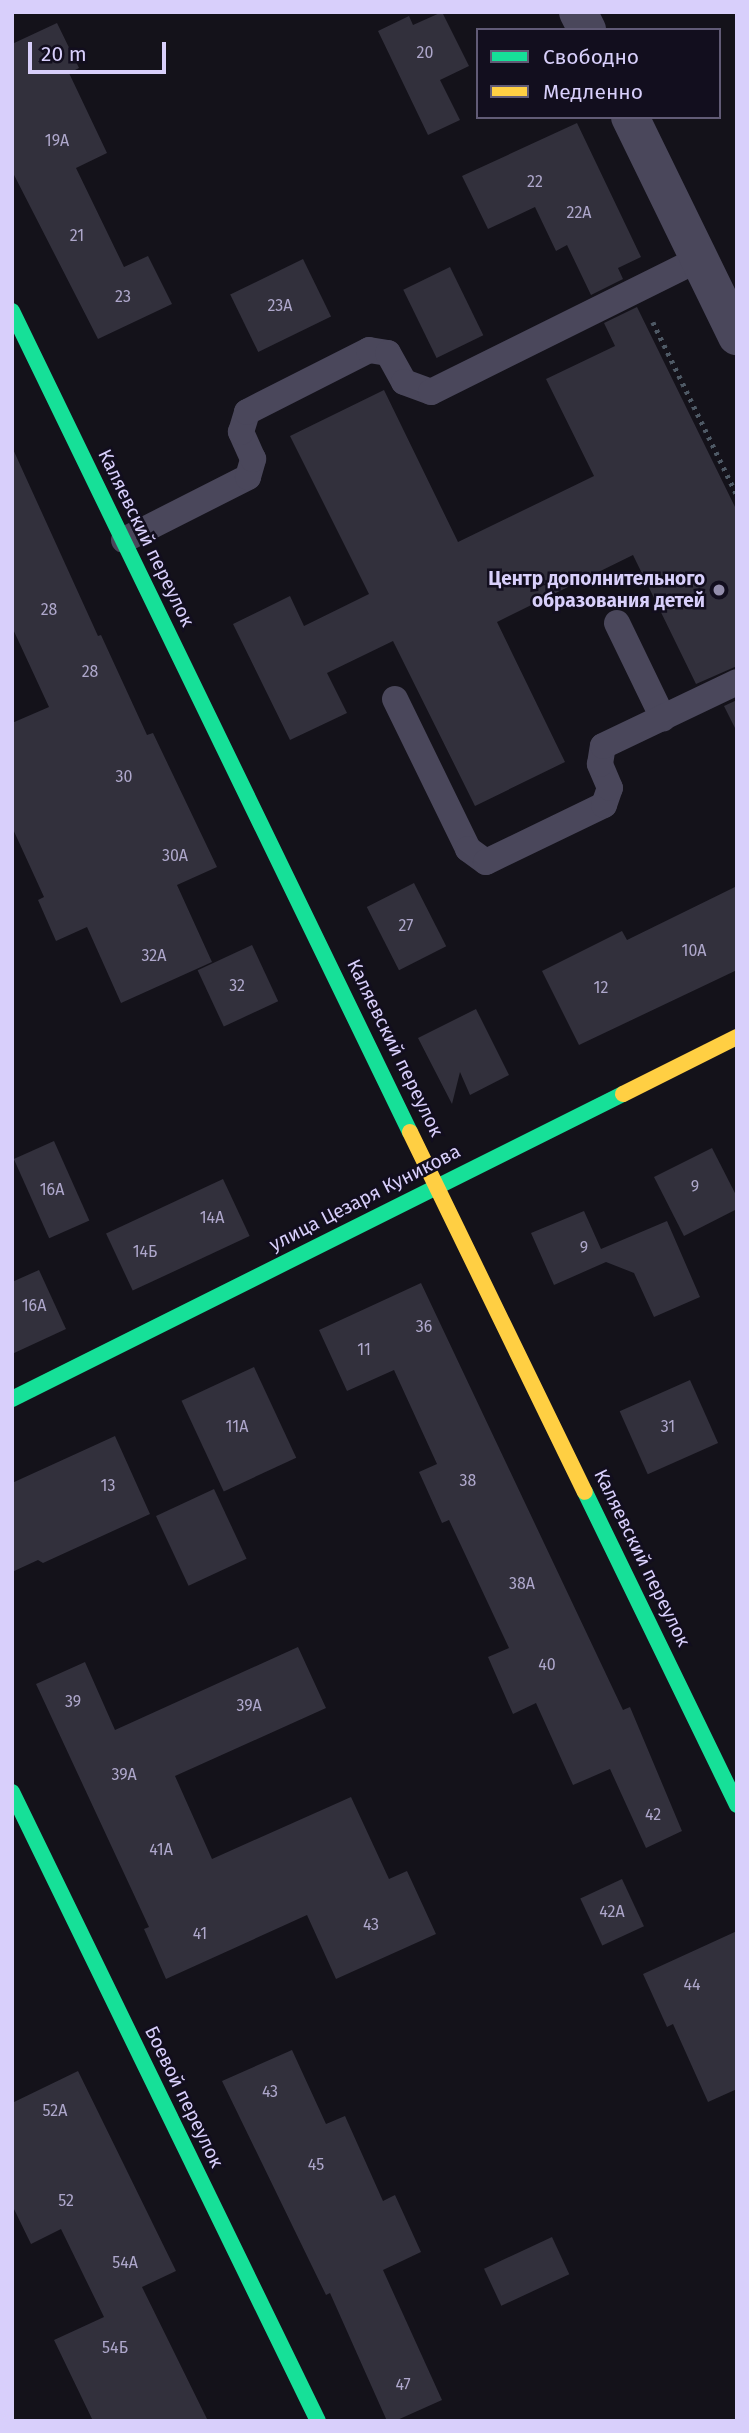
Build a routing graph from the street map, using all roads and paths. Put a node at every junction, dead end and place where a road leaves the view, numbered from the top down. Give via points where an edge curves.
1 (578, 12) edge
2 (586, 28) edge
3 (631, 119) edge
4 (699, 259) junction
5 (638, 290) junction
6 (12, 311) edge
7 (737, 336) edge
8 (737, 480) edge
9 (731, 482) junction
10 (737, 495) edge
11 (124, 540) junction
12 (617, 623) dead end
13 (737, 682) edge
14 (395, 699) dead end
15 (663, 718) junction
16 (737, 1037) edge
17 (439, 1184) junction
18 (12, 1399) edge
19 (12, 1792) edge
20 (737, 1804) edge
21 (318, 2421) edge

1 - 2 street
3 - 4 street
4 - 5 lane
4 - 7 street
5 - 9 path
5 - 11 lane via 431,392 404,382 388,353 369,349 247,412 241,432 253,459 248,477
6 - 11 street, Каляевский переулок
8 - 9 path
9 - 10 path
11 - 17 street, Каляевский переулок
12 - 15 lane
13 - 15 lane
14 - 15 lane via 468,849 486,862 604,805 610,788 600,764 603,746
16 - 17 street, улица Цезаря Куникова
17 - 18 street, улица Цезаря Куникова
17 - 20 street, Каляевский переулок
19 - 21 street, Боевой переулок

